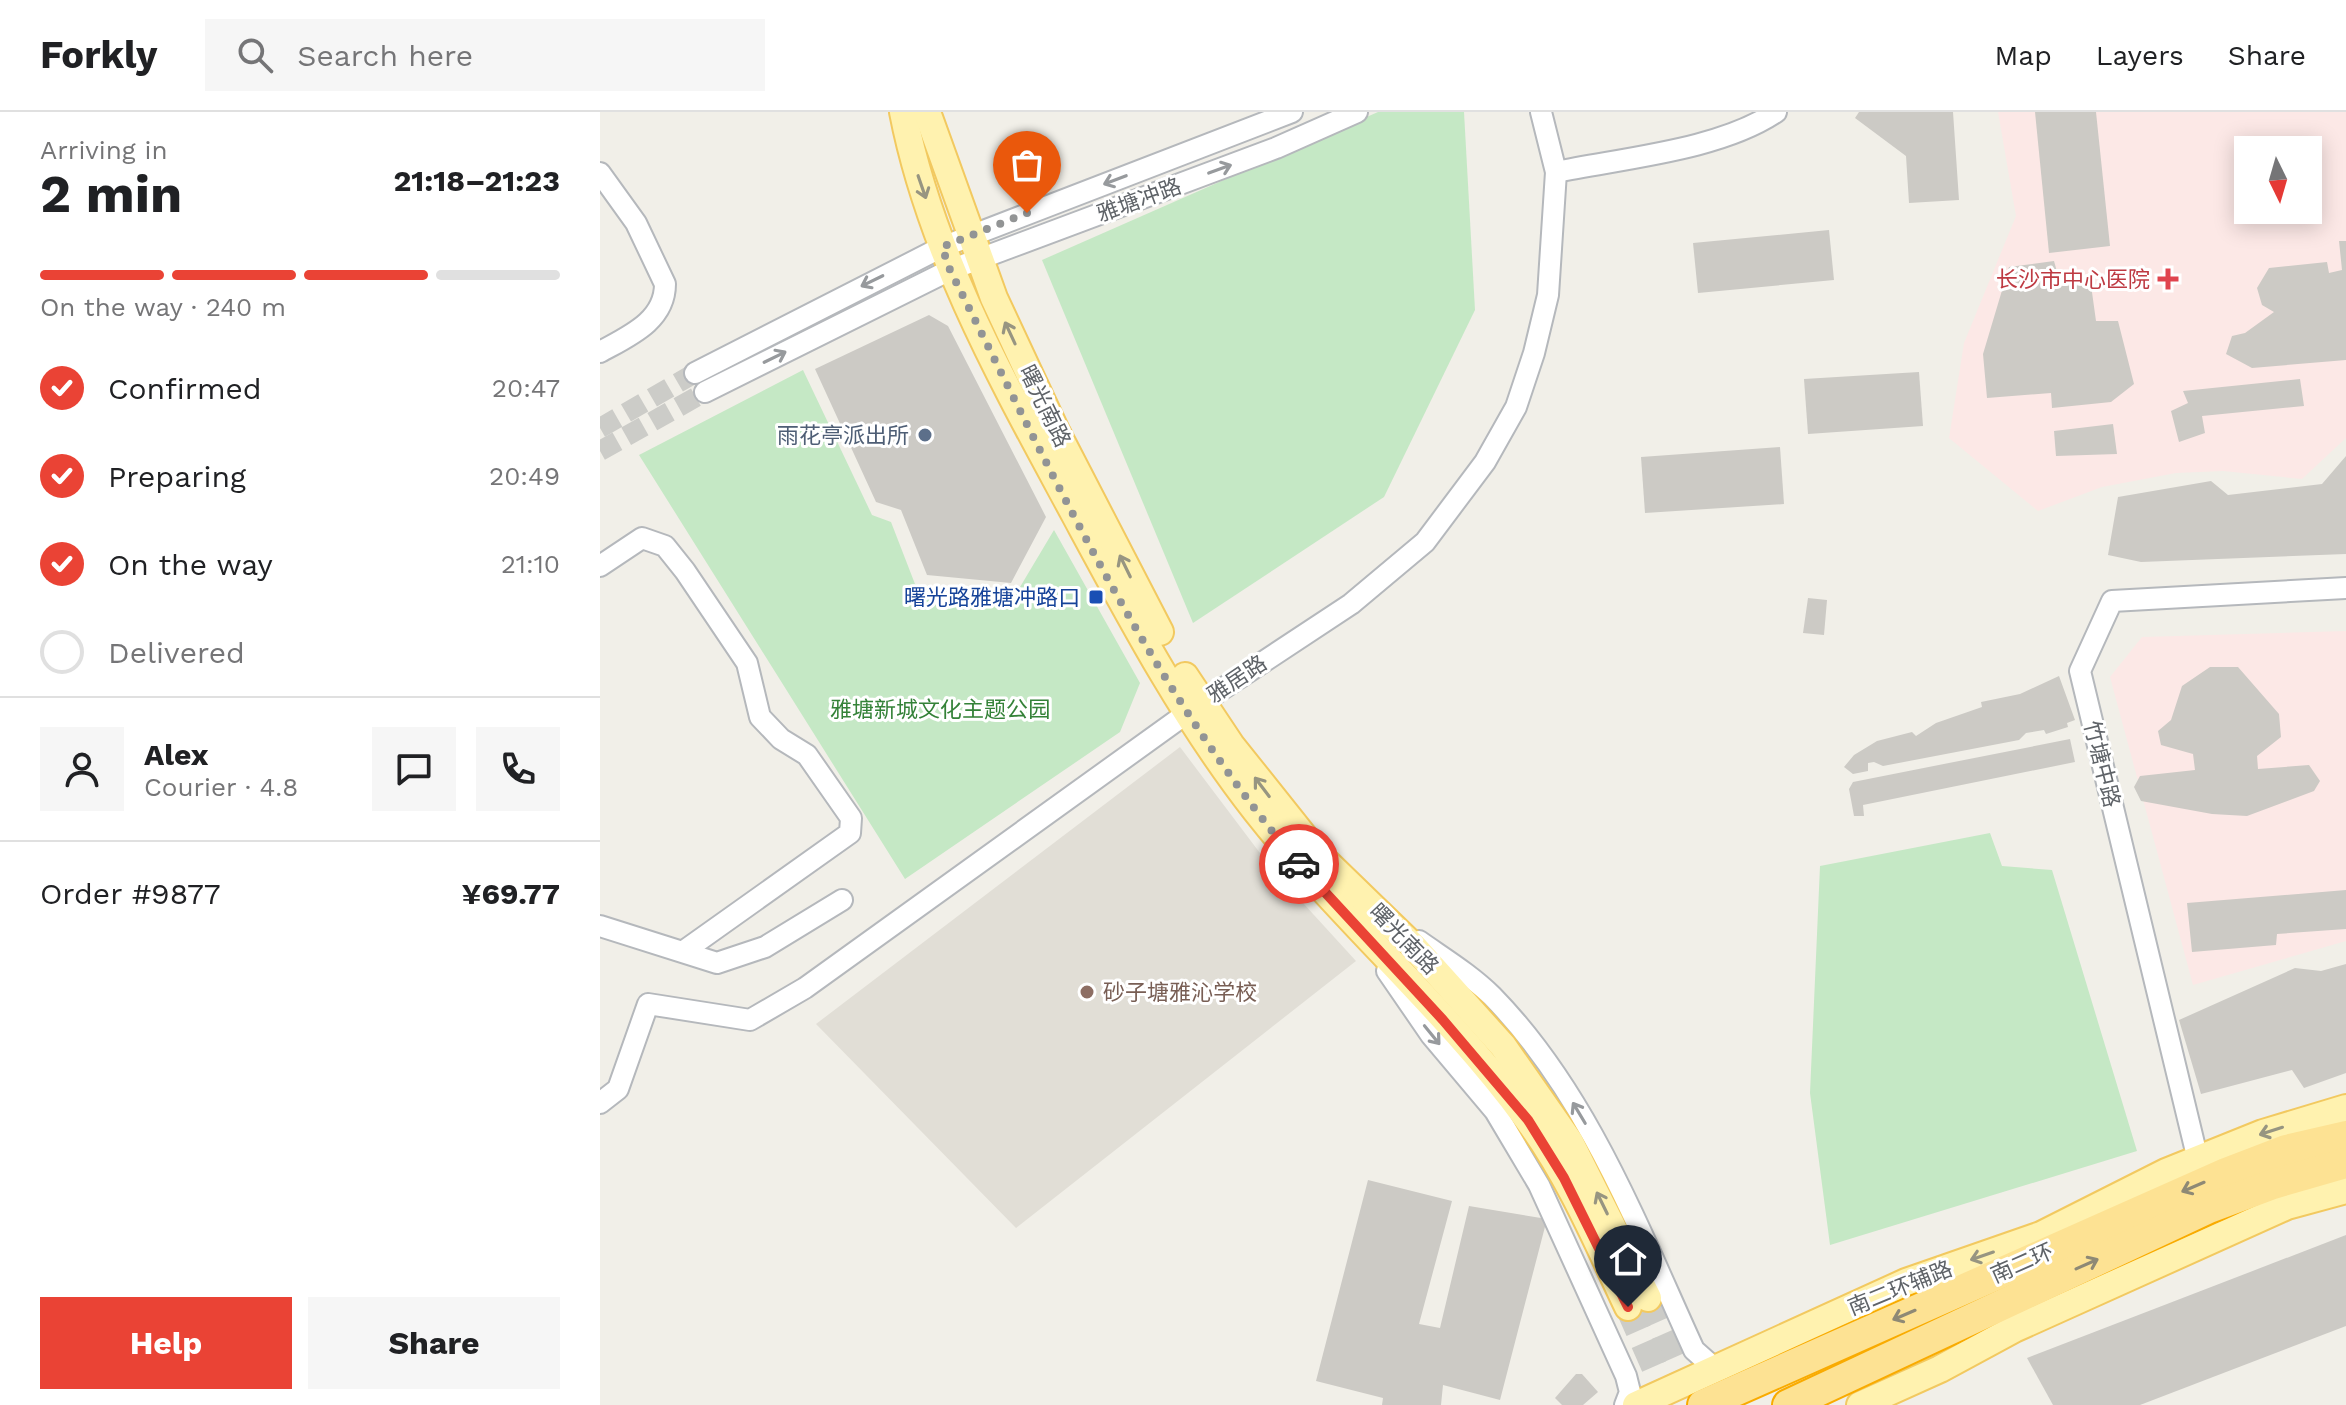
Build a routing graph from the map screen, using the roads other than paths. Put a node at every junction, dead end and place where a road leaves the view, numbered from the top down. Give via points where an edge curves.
1 (903, 112) edge
2 (927, 112) edge
3 (1292, 112) edge
4 (1357, 112) edge
5 (1541, 112) edge
6 (1776, 112) edge
7 (1556, 172) junction
8 (600, 173) edge
9 (975, 247) junction
10 (946, 258) junction
11 (600, 352) edge
12 (695, 373) tunnel mouth
13 (705, 392) tunnel mouth
14 (600, 566) edge
15 (2346, 588) edge
16 (1194, 708) junction
17 (842, 900) dead end
18 (1366, 917) junction
19 (600, 926) edge
20 (684, 951) junction
21 (600, 1103) edge
22 (2346, 1108) edge
23 (2346, 1136) edge
24 (2198, 1160) junction
25 (2346, 1163) edge
26 (2346, 1190) edge
27 (1638, 1303) tunnel mouth
28 (1726, 1364) junction
29 (1625, 1405) edge
30 (1636, 1405) edge
31 (1703, 1405) edge
32 (1788, 1405) edge
33 (1860, 1405) edge

1 -> 10 main road, 曙光南路 via 912,158
2 - 9 main road, 曙光南路
3 -> 9 street, 雅塘冲路
9 -> 4 street, 雅塘冲路 via 1276,148
5 - 7 street, 雅居路
6 - 7 street via 1761,122 1697,142
7 - 16 street, 雅居路 via 1541,324 1516,407 1485,462 1425,542 1392,571
8 - 11 street via 636,223 665,284 665,295 660,312
9 - 10 street, 雅塘冲路
16 -> 9 main road, 曙光南路 via 1057,433
10 -> 12 street, 雅塘冲路
13 -> 10 street, 雅塘冲路
10 - 16 main road, 曙光南路 via 1045,460
14 - 20 street via 642,538 665,546 747,663 760,717 807,755 851,818 850,833
15 - 24 street, 竹塘中路 via 2112,601 2080,671
16 - 18 main road, 曙光南路 via 1257,812
16 - 21 street, 雅居路 via 805,988 750,1020 648,1004 618,1089
17 - 20 street via 765,947 717,963
18 - 27 main road, 曙光南路 via 1528,1120
28 -> 18 street via 1712,1366 1694,1350 1605,1159 1535,1046 1489,993
18 -> 29 street via 1431,1035 1495,1111 1539,1185 1626,1376 1630,1392
19 - 20 street
22 -> 24 main road, 南二环辅路
23 -> 31 highway, 南二环 via 2286,1150 2226,1173
24 -> 28 main road, 南二环辅路 via 2041,1235 1906,1282
32 -> 25 highway, 南二环 via 2209,1208
26 - 33 main road via 2287,1206
28 - 30 main road, 南二环辅路

